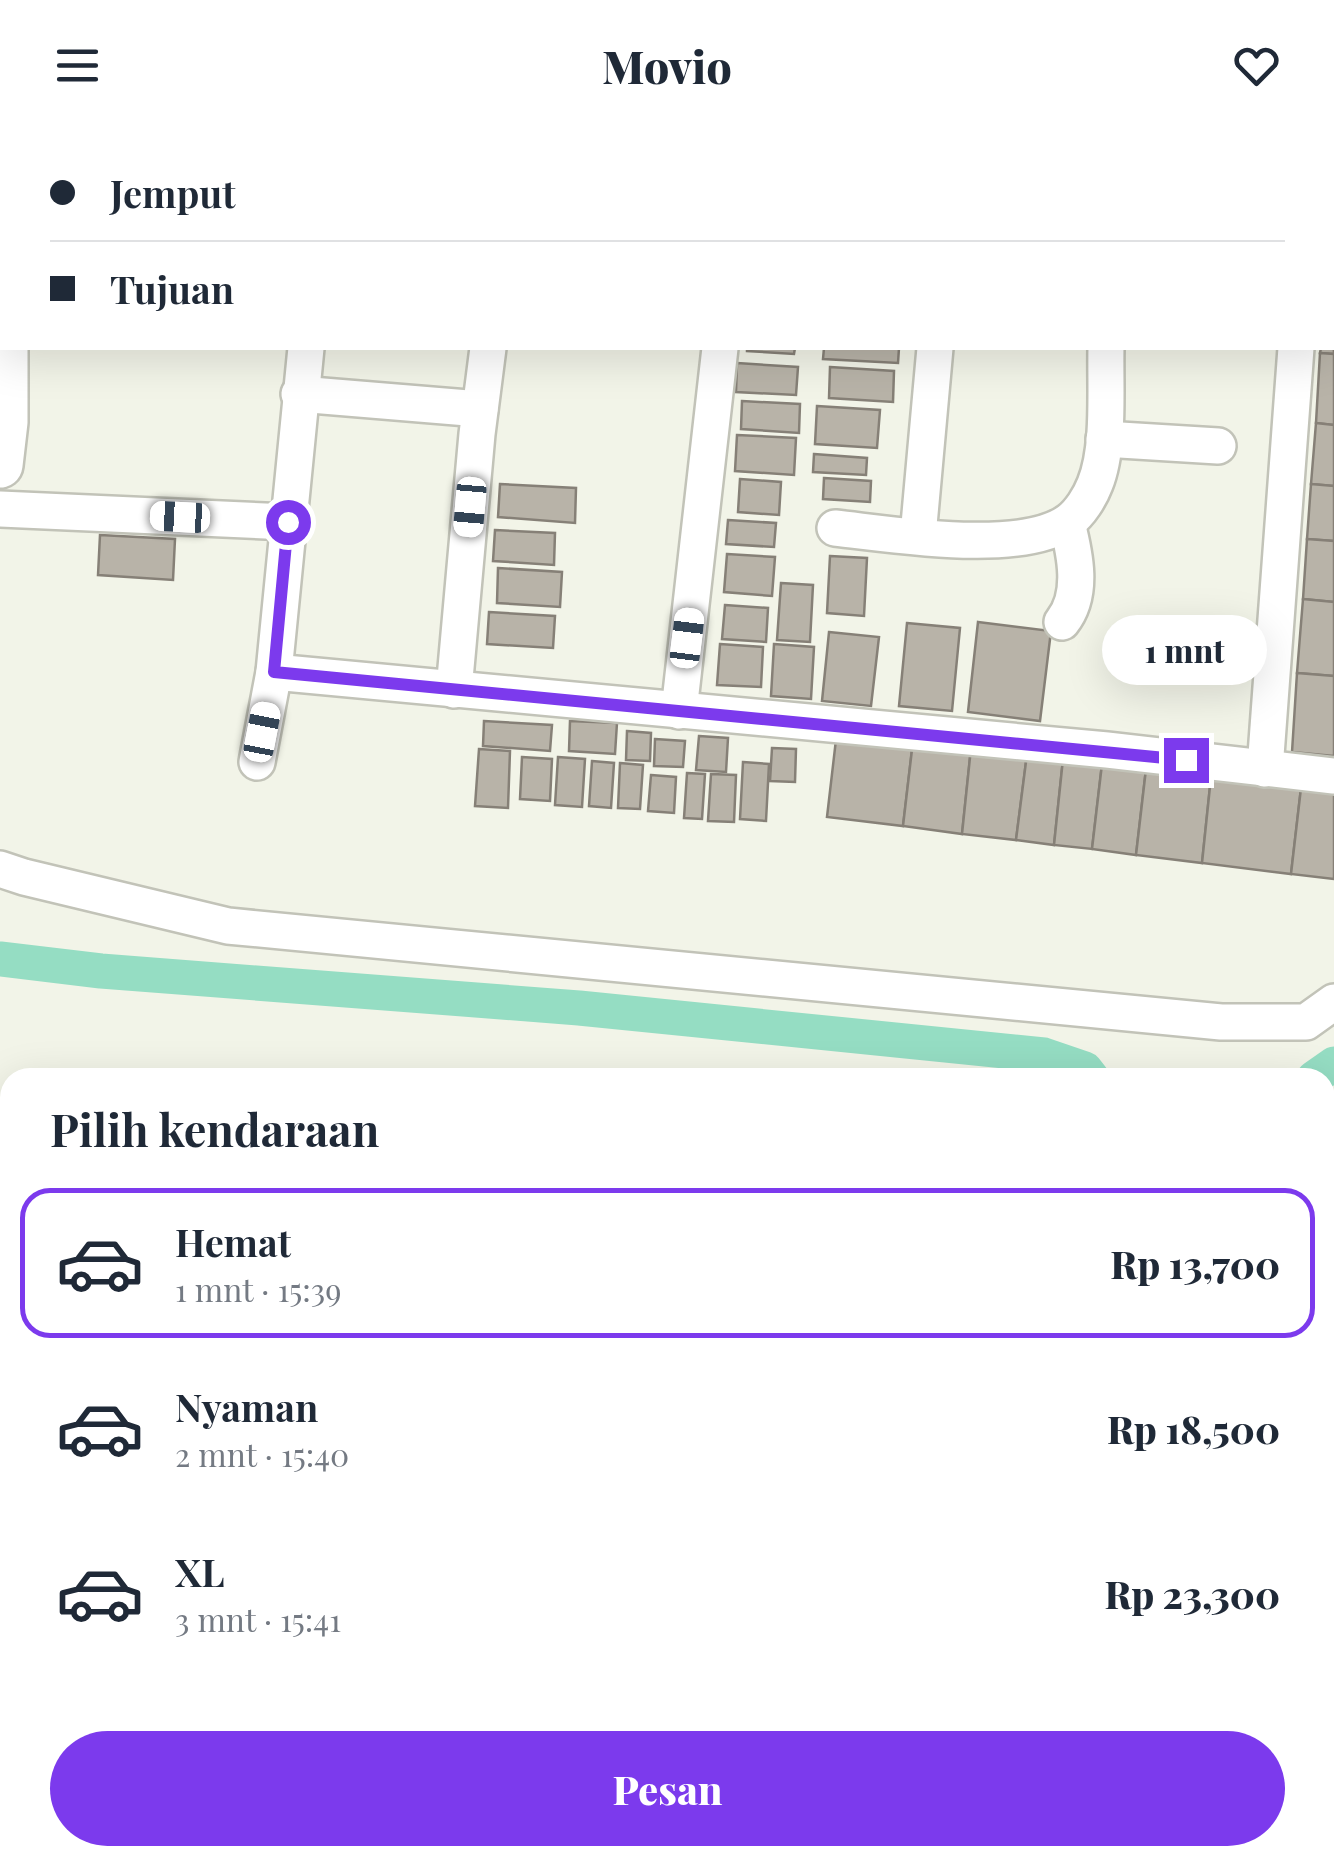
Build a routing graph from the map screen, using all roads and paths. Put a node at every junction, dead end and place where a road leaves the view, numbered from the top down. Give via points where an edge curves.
1 (5, 350) edge
2 (306, 350) edge
3 (488, 350) edge
4 (720, 350) edge
5 (935, 350) edge
6 (1106, 350) edge
7 (1296, 350) edge
8 (300, 394) junction
9 (480, 409) junction
10 (2, 436) edge
11 (1104, 439) junction
12 (1218, 446) dead end
13 (0, 509) edge
14 (288, 522) junction
15 (1067, 523) junction
16 (835, 528) dead end
17 (918, 536) junction
18 (1062, 622) dead end
19 (274, 672) junction
20 (454, 690) junction
21 (679, 711) junction
22 (257, 762) dead end
23 (1265, 770) junction
24 (1334, 776) edge
25 (0, 868) edge
26 (1334, 1002) edge

1 - 10 main road
2 - 8 street
3 - 9 street
4 - 21 street
5 - 17 street
6 - 11 street
7 - 23 street
8 - 9 street
8 - 14 street
9 - 20 street
11 - 12 street
11 - 15 street via 1096,484
13 - 14 street
14 - 19 street
15 - 17 street via 1005,540
15 - 18 street via 1076,582
16 - 17 street
19 - 20 street
19 - 22 street
20 - 21 street
21 - 23 street
23 - 24 street
25 - 26 street via 228,926 1222,1022 1306,1022

